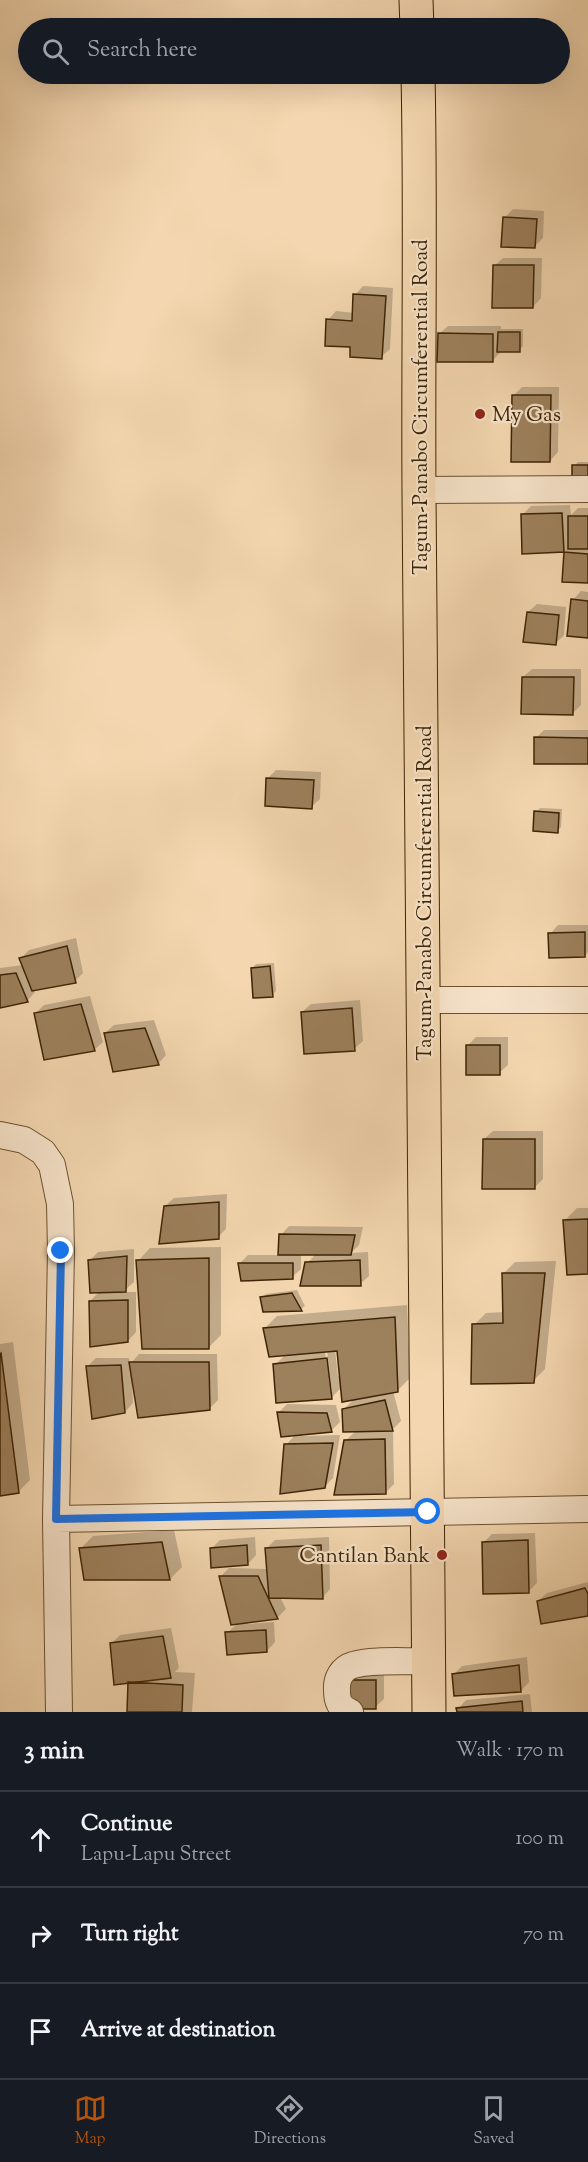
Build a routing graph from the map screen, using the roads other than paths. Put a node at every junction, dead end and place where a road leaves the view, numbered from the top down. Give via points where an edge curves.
1 (416, 0) edge
2 (417, 18) edge
3 (418, 84) edge
4 (419, 489) junction
5 (588, 489) edge
6 (424, 1000) junction
7 (588, 1000) edge
8 (0, 1135) edge
9 (588, 1509) edge
10 (428, 1512) junction
11 (56, 1519) junction
12 (429, 1661) junction
13 (59, 1712) edge
14 (350, 1712) edge
15 (429, 1712) edge

1 - 2 highway
3 - 4 highway, Tagum-Panabo Circumferential Road
4 - 5 street
4 - 6 highway, Tagum-Panabo Circumferential Road
6 - 7 street
6 - 10 highway, Tagum-Panabo Circumferential Road
8 - 11 street via 24,1140 43,1152 52,1165 60,1204
9 - 10 street
10 - 11 street
10 - 12 highway, Tagum-Panabo Circumferential Road
11 - 13 street
12 - 14 street via 352,1665 336,1682 338,1702
12 - 15 highway, Tagum-Panabo Circumferential Road

